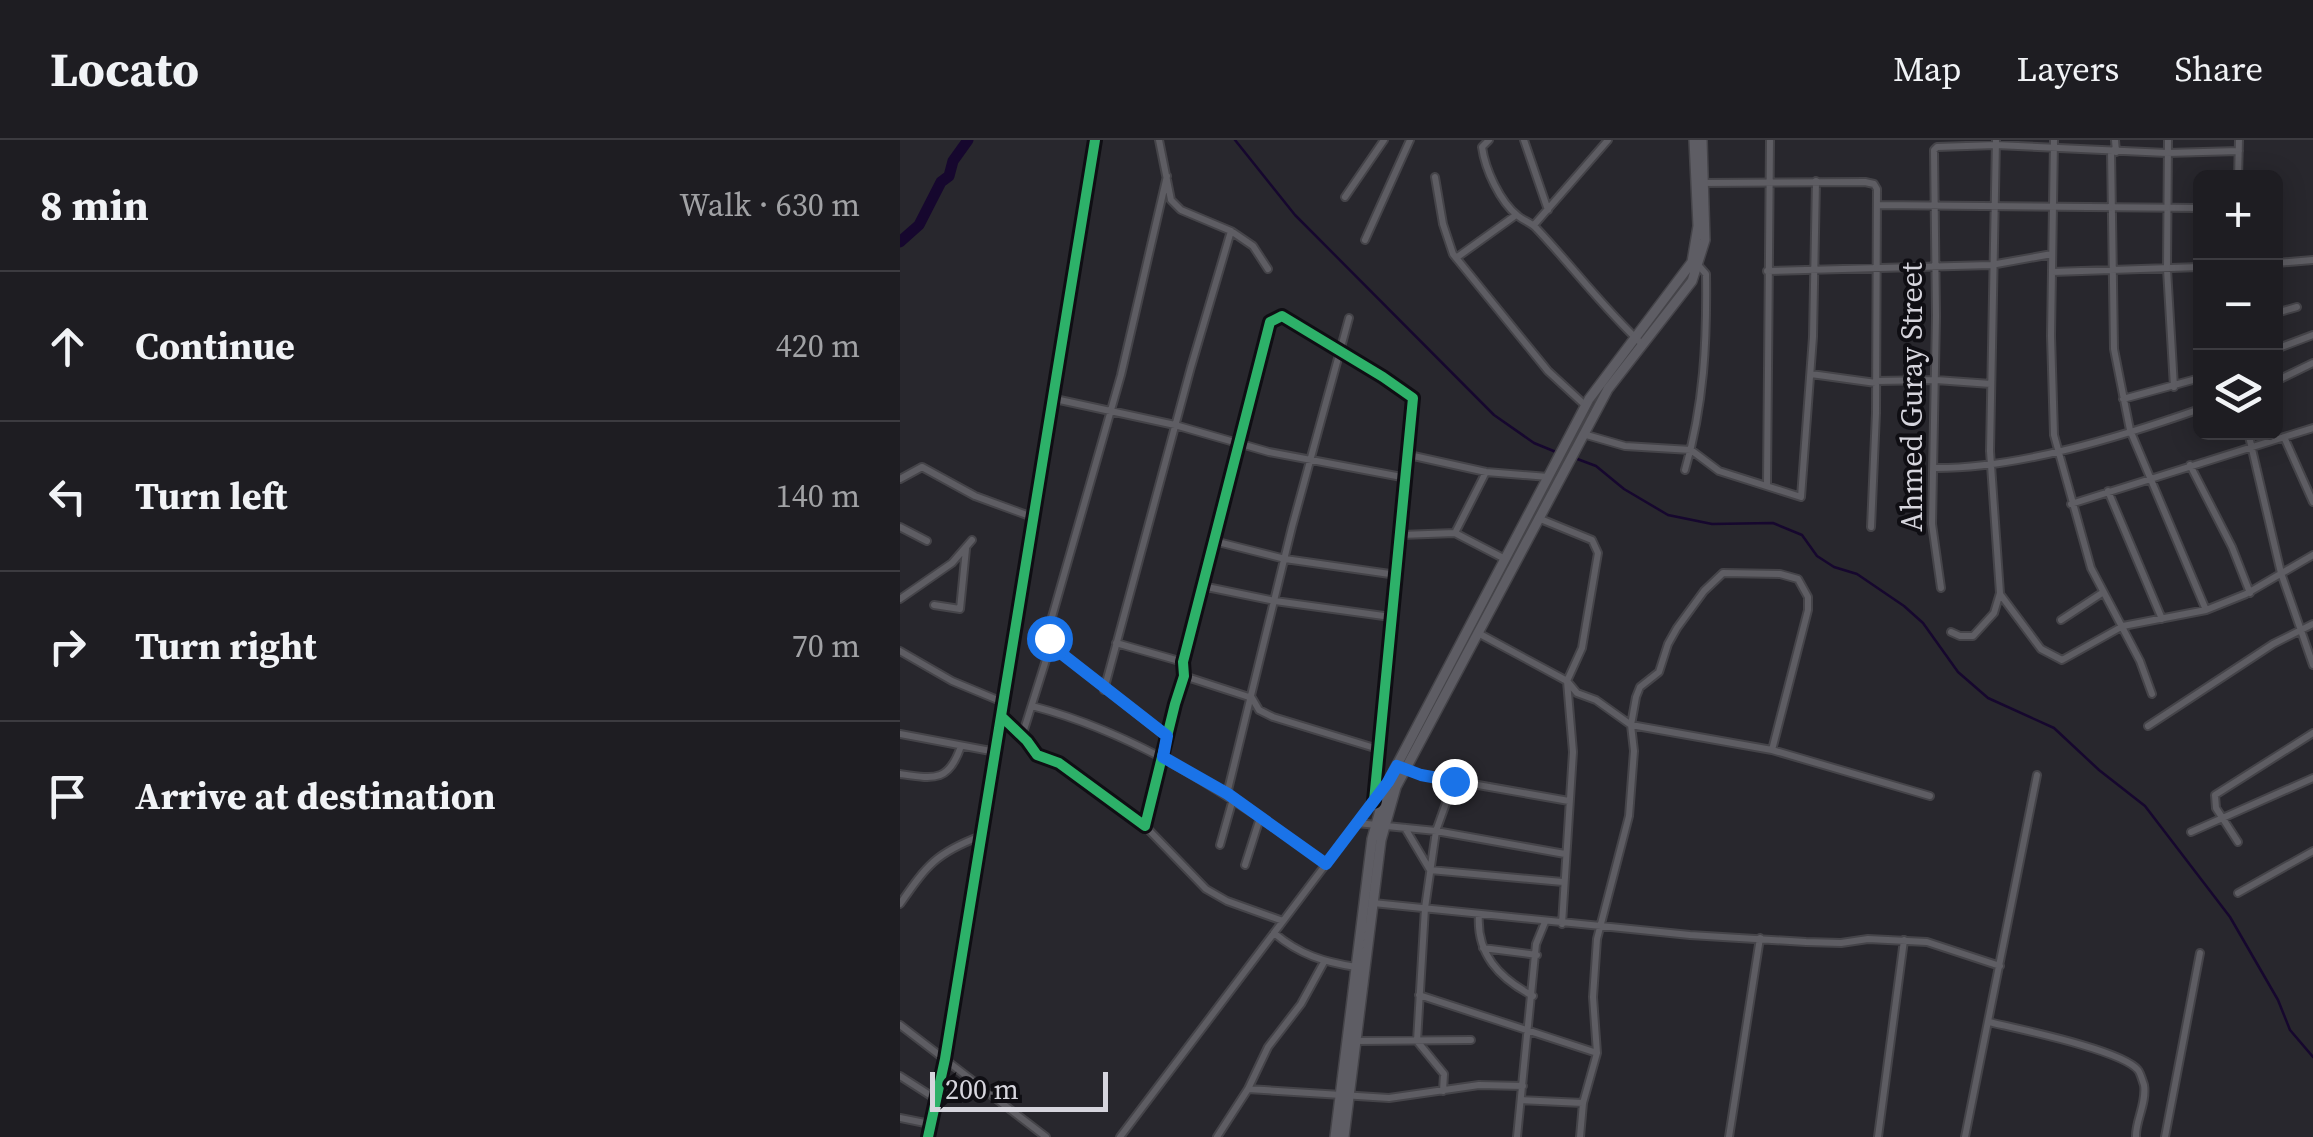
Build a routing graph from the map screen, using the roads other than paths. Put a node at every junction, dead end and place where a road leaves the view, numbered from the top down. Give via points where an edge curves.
1 (1095, 140) edge
2 (1160, 140) edge
3 (1384, 140) edge
4 (1410, 140) edge
5 (1489, 140) edge
6 (1524, 140) edge
7 (1608, 140) edge
8 (1694, 140) edge
9 (1702, 140) edge
10 (1770, 140) edge
11 (2116, 140) edge
12 (2168, 140) edge
13 (2239, 140) edge
14 (1996, 142) edge
15 (1959, 143) edge
16 (2054, 144) edge
17 (2239, 150) junction
18 (2114, 152) junction
19 (2167, 152) junction
20 (2238, 170) edge
21 (1168, 176) junction
22 (1434, 177) dead end
23 (1816, 181) junction
24 (1770, 182) junction
25 (1700, 183) junction
26 (1345, 197) dead end
27 (1876, 205) junction
28 (1933, 205) junction
29 (1993, 206) junction
30 (2052, 206) junction
31 (2112, 207) junction
32 (2166, 208) junction
33 (2193, 208) edge
34 (1548, 210) junction
35 (1516, 214) junction
36 (1534, 225) junction
37 (1231, 231) junction
38 (1365, 240) dead end
39 (2052, 254) junction
40 (1456, 258) junction
41 (2313, 260) edge
42 (2283, 262) edge
43 (1991, 265) junction
44 (1699, 266) junction
45 (1936, 266) junction
46 (1876, 267) junction
47 (2193, 267) edge
48 (1268, 269) dead end
49 (1814, 269) junction
50 (2166, 269) junction
51 (1768, 270) junction
52 (2112, 271) junction
53 (2052, 272) junction
54 (2297, 307) dead end
55 (2283, 311) edge
56 (1350, 318) dead end
57 (2313, 334) edge
58 (1639, 341) junction
59 (2283, 347) edge
60 (1339, 350) junction
61 (2313, 363) edge
62 (1811, 374) junction
63 (2283, 377) edge
64 (1936, 380) junction
65 (2193, 380) edge
66 (1876, 382) junction
67 (1991, 384) junction
68 (2174, 387) junction
69 (1055, 399) junction
70 (2123, 399) junction
71 (1586, 406) junction
72 (1110, 409) junction
73 (2193, 411) edge
74 (1175, 425) junction
75 (2313, 428) edge
76 (2130, 430) junction
77 (1578, 437) junction
78 (2284, 438) junction
79 (2249, 440) edge
80 (1238, 444) junction
81 (2250, 448) junction
82 (1691, 450) junction
83 (2057, 450) junction
84 (1409, 455) junction
85 (1311, 458) junction
86 (1991, 465) junction
87 (2190, 465) junction
88 (1933, 468) junction
89 (1685, 470) dead end
90 (1486, 472) junction
91 (1549, 476) junction
92 (2150, 477) junction
93 (1407, 478) junction
94 (900, 480) edge
95 (1767, 484) junction
96 (2108, 491) junction
97 (2313, 502) edge
98 (2072, 504) junction
99 (1035, 518) junction
100 (1538, 518) junction
101 (900, 527) edge
102 (1870, 528) dead end
103 (1455, 533) junction
104 (1401, 535) junction
105 (972, 540) dead end
106 (927, 541) dead end
107 (1214, 542) junction
108 (966, 548) junction
109 (2313, 555) edge
110 (1285, 559) junction
111 (1506, 559) junction
112 (2281, 573) junction
113 (1397, 576) junction
114 (1202, 586) junction
115 (1941, 588) dead end
116 (2250, 592) junction
117 (2000, 593) junction
118 (2102, 594) junction
119 (900, 599) edge
120 (1275, 601) junction
121 (934, 605) dead end
122 (2206, 610) junction
123 (1391, 617) junction
124 (2162, 619) junction
125 (2061, 620) dead end
126 (2313, 624) edge
127 (2122, 626) junction
128 (2299, 631) junction
129 (1951, 632) dead end
130 (1477, 633) junction
131 (1051, 642) junction
132 (1116, 643) junction
133 (900, 651) edge
134 (1183, 662) junction
135 (2313, 666) edge
136 (1184, 676) junction
137 (1568, 681) junction
138 (1104, 690) junction
139 (2152, 694) dead end
140 (1252, 698) junction
141 (1005, 702) junction
142 (1032, 706) junction
143 (1002, 717) junction
144 (1631, 725) junction
145 (2148, 726) dead end
146 (2313, 733) edge
147 (900, 734) edge
148 (1022, 736) junction
149 (1167, 736) junction
150 (961, 746) junction
151 (1378, 749) junction
152 (1772, 750) junction
153 (996, 752) junction
154 (1163, 757) junction
155 (1401, 768) junction
156 (900, 774) edge
157 (2036, 775) dead end
158 (2313, 778) edge
159 (1454, 781) junction
160 (1388, 782) junction
161 (1230, 796) junction
162 (1930, 796) dead end
163 (1374, 801) junction
164 (1570, 801) junction
165 (1260, 818) junction
166 (2223, 818) junction
167 (1357, 824) junction
168 (1145, 826) junction
169 (1379, 826) junction
170 (1404, 828) junction
171 (1436, 831) junction
172 (2191, 832) dead end
173 (982, 835) junction
174 (2238, 842) dead end
175 (1220, 845) dead end
176 (2313, 851) edge
177 (1566, 854) junction
178 (1245, 864) dead end
179 (1326, 864) junction
180 (1430, 870) junction
181 (1564, 882) junction
182 (904, 892) edge
183 (2238, 894) dead end
184 (1373, 902) junction
185 (900, 904) edge
186 (1425, 908) junction
187 (1479, 914) junction
188 (1283, 921) junction
189 (1545, 922) junction
190 (1562, 924) junction
191 (1600, 925) junction
192 (1274, 933) junction
193 (1760, 938) junction
194 (1904, 940) junction
195 (1484, 948) junction
196 (2200, 953) dead end
197 (1536, 955) junction
198 (1324, 962) junction
199 (2000, 966) junction
200 (1356, 967) junction
201 (1419, 995) junction
202 (1533, 996) junction
203 (1988, 1022) junction
204 (900, 1026) edge
205 (1530, 1031) junction
206 (1356, 1040) junction
207 (1416, 1040) junction
208 (1471, 1040) dead end
209 (1597, 1053) junction
210 (945, 1059) junction
211 (900, 1076) edge
212 (1523, 1086) junction
213 (1248, 1089) junction
214 (1443, 1091) junction
215 (1345, 1096) junction
216 (936, 1099) junction
217 (1522, 1100) junction
218 (1583, 1102) junction
219 (900, 1118) edge
220 (930, 1124) junction
221 (928, 1137) edge
222 (1046, 1137) edge
223 (1120, 1137) edge
224 (1217, 1137) edge
225 (1336, 1137) edge
226 (1344, 1137) edge
227 (1517, 1137) edge
228 (1580, 1137) edge
229 (1729, 1137) edge
230 (1878, 1137) edge
231 (1965, 1137) edge
232 (2136, 1137) edge
233 (2166, 1137) edge

1 - 69 street
2 - 21 street
3 - 26 street
4 - 38 street
5 - 35 street via 1483,155
6 - 34 street
7 - 34 street
8 - 25 main road
9 - 25 main road
10 - 24 street
11 - 18 street
12 - 19 street
13 - 17 street
14 - 15 street
14 - 16 street
14 - 29 street
15 - 28 street, Ahmed Guray Street via 1934,150
16 - 18 street
16 - 30 street
17 - 19 street
17 - 20 street
18 - 19 street
18 - 31 street
19 - 32 street
21 - 37 street via 1171,200 1182,210
21 - 72 street
22 - 40 street
23 - 24 street
23 - 27 street via 1874,184
23 - 49 street
24 - 25 street
24 - 51 street
25 - 44 main road via 1705,240
25 - 58 main road via 1692,262
27 - 28 street
27 - 46 street
28 - 29 street
28 - 45 street, Ahmed Guray Street
29 - 30 street
29 - 43 street
30 - 31 street
30 - 39 street
31 - 32 street
31 - 52 street
32 - 33 street
32 - 50 street
34 - 36 street
35 - 36 street
35 - 40 street
36 - 58 street
37 - 48 street via 1253,246
37 - 74 street
39 - 43 street
39 - 53 street
40 - 71 street via 1548,371
41 - 42 street
43 - 45 street
43 - 67 street
44 - 58 main road via 1684,293
44 - 82 street via 1706,274 1707,343
45 - 46 street
45 - 64 street, Ahmed Guray Street
46 - 49 street
46 - 66 street
47 - 50 street
49 - 51 street
49 - 62 street
50 - 52 street
50 - 68 street
51 - 95 street
52 - 53 street
52 - 70 street
53 - 83 street
54 - 55 street
56 - 60 street
57 - 59 street
58 - 71 main road
58 - 77 main road
60 - 80 street via 1282,316 1270,322
60 - 84 street via 1412,398
60 - 85 street
61 - 63 street
62 - 66 street
62 - 95 street via 1804,494
64 - 66 street
64 - 67 street
64 - 88 street, Ahmed Guray Street
65 - 68 street
66 - 102 street
67 - 86 street
68 - 70 street
69 - 72 street
69 - 99 street
70 - 76 street
71 - 77 main road
72 - 74 street
72 - 131 street via 1050,624
73 - 76 street
74 - 80 street
74 - 132 street
75 - 78 street
76 - 83 street
76 - 92 street
77 - 82 street
77 - 91 main road
77 - 100 main road
78 - 81 street
78 - 97 street
79 - 81 street
80 - 85 street
80 - 107 street
81 - 87 street
81 - 112 street
82 - 89 street
82 - 95 street via 1719,471
83 - 86 street
83 - 98 street
84 - 90 street
84 - 93 street
85 - 93 street
85 - 110 street
86 - 88 street
86 - 117 street
87 - 92 street
87 - 116 street
88 - 115 street, Ahmed Guray Street via 1933,549
90 - 91 street
90 - 103 street
91 - 111 main road
92 - 96 street
92 - 122 street
93 - 104 street
94 - 99 street via 922,467
96 - 98 street
96 - 124 street
98 - 118 street
99 - 141 street
100 - 130 main road
100 - 137 street via 1597,546 1582,648
101 - 106 street
103 - 104 street
103 - 111 street
104 - 113 street
105 - 108 street
107 - 110 street
107 - 114 street
108 - 119 street
108 - 121 street via 960,609
109 - 112 street
110 - 113 street
110 - 120 street
111 - 155 main road
112 - 116 street
112 - 128 street
113 - 123 street
114 - 120 street
114 - 134 street
116 - 122 street
117 - 127 street via 2052,657 2067,659
117 - 129 street via 1994,613 1973,636
118 - 125 street
118 - 127 street
120 - 123 street
120 - 140 street
122 - 124 street
123 - 151 street
124 - 127 street
126 - 128 street
127 - 139 street
128 - 135 street
128 - 145 street
130 - 137 street
130 - 155 main road
131 - 138 street
131 - 142 street
132 - 134 street
132 - 138 street
133 - 141 street
134 - 136 street
136 - 140 street
136 - 149 street
137 - 144 street via 1577,694
137 - 164 street
138 - 149 street
140 - 151 street via 1274,717
140 - 161 street
141 - 143 street
142 - 148 street
142 - 154 street
143 - 148 street
143 - 153 street
144 - 152 street
144 - 152 street via 1640,686 1659,672 1677,628 1718,576 1780,574 1804,585 1808,610
144 - 191 street via 1628,816
146 - 166 street via 2215,795
147 - 150 street
148 - 168 street via 1037,755 1059,763
149 - 154 street
150 - 153 street
150 - 156 street via 944,775
151 - 163 street
152 - 162 street
153 - 173 street
154 - 161 street
154 - 168 street
155 - 159 street
155 - 160 main road
155 - 169 main road
157 - 199 street
158 - 166 street
159 - 164 street
159 - 171 street
160 - 163 street
160 - 169 main road
161 - 165 street
161 - 175 street
163 - 167 street
164 - 177 street
165 - 178 street
165 - 179 street
166 - 172 street
166 - 174 street
167 - 169 street
167 - 179 street
168 - 188 street via 1206,888
169 - 170 street
169 - 184 main road
169 - 200 main road
170 - 171 street
170 - 180 street
171 - 177 street
171 - 180 street
173 - 182 street via 946,849
173 - 210 street
176 - 183 street
177 - 181 street
179 - 188 street
180 - 181 street
180 - 186 street
181 - 190 street
182 - 185 street
184 - 186 street
184 - 206 main road
186 - 187 street
186 - 201 street
187 - 189 street
187 - 195 street
188 - 192 street
189 - 190 street
189 - 197 street
190 - 191 street
191 - 193 street
191 - 209 street
192 - 198 street
192 - 223 street
193 - 194 street
193 - 229 street
194 - 199 street
194 - 230 street
195 - 197 street
195 - 202 street via 1494,970
196 - 233 street
197 - 202 street
198 - 200 street
198 - 213 street
199 - 203 street
200 - 215 main road
201 - 205 street
201 - 207 street
202 - 205 street
203 - 231 street
203 - 232 street via 2071,1043 2138,1070 2145,1100
204 - 210 street
205 - 209 street
205 - 212 street
206 - 207 street
206 - 215 main road
207 - 208 street
207 - 214 street via 1444,1074
209 - 218 street
210 - 216 street
210 - 222 street
211 - 216 street
212 - 214 street
212 - 217 street
213 - 215 street
213 - 224 street
214 - 215 street
215 - 225 main road
215 - 226 main road
216 - 220 street
217 - 218 street
217 - 227 street
218 - 228 street
219 - 220 street
220 - 221 street

